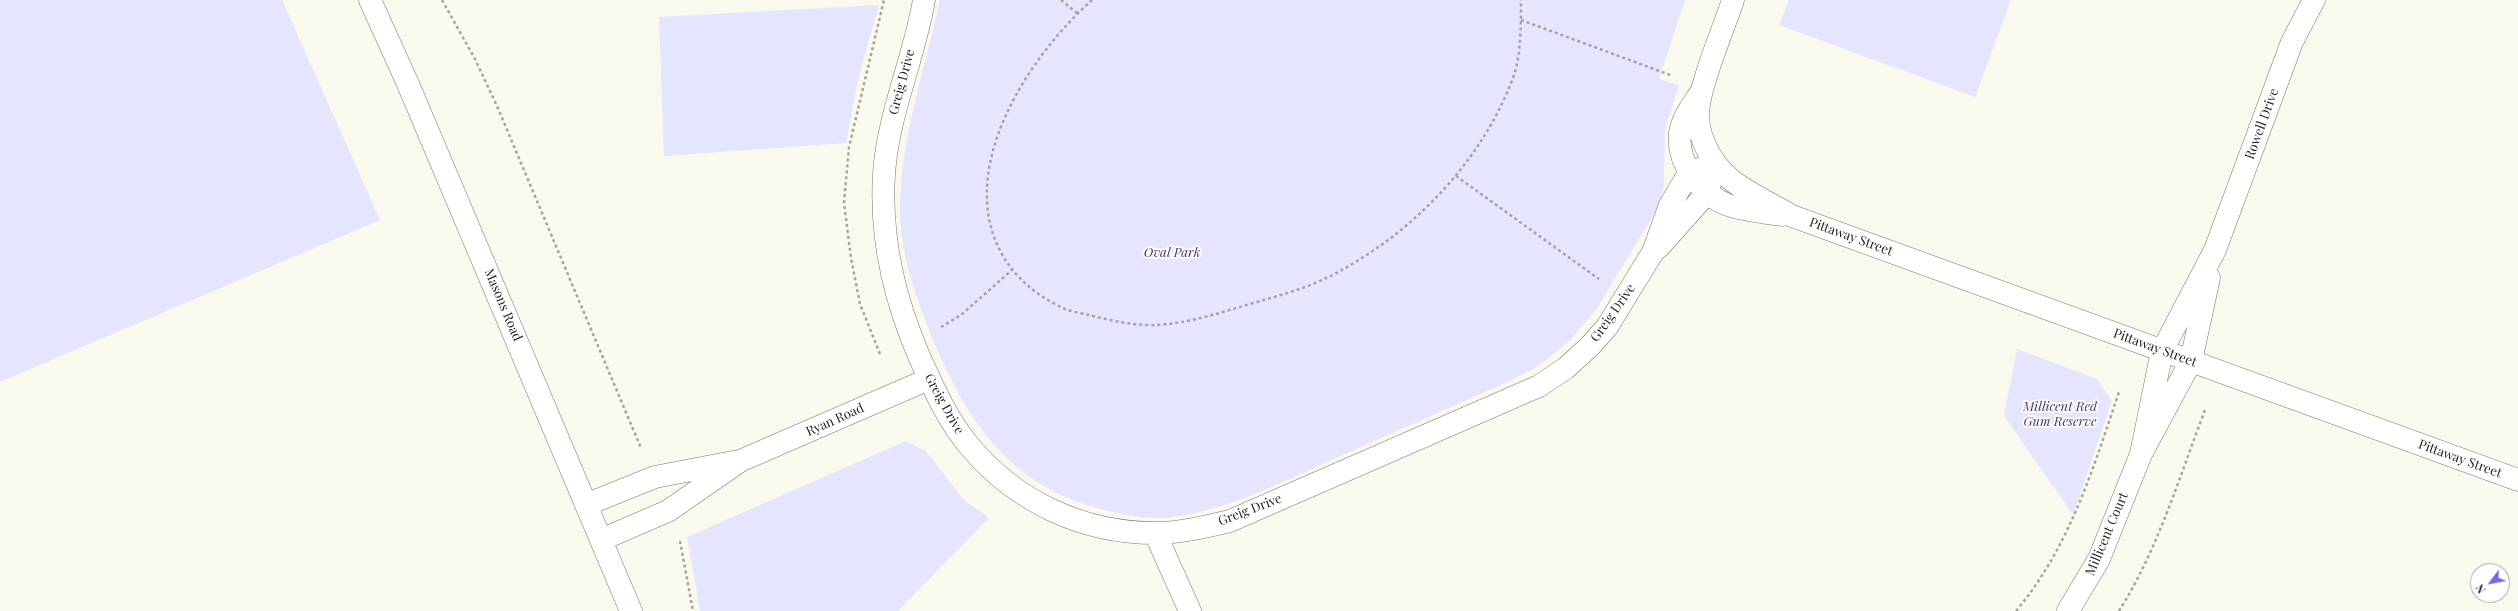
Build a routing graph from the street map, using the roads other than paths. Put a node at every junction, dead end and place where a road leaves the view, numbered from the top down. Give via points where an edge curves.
1 (370, 0) edge
2 (924, 0) edge
3 (1733, 0) edge
4 (2314, 0) edge
5 (1704, 87) junction
6 (1715, 163) junction
7 (1689, 173) junction
8 (1708, 193) junction
9 (1792, 216) junction
10 (2215, 250) junction
11 (1653, 252) junction
12 (2162, 351) junction
13 (2191, 361) junction
14 (929, 379) junction
15 (2141, 454) junction
16 (740, 461) junction
17 (2518, 480) edge
18 (588, 504) junction
19 (1155, 533) junction
20 (602, 539) junction
21 (632, 611) edge
22 (1190, 611) edge
23 (2068, 611) edge

1 - 18 street, Masons Road
2 - 14 street, Greig Drive via 890,127 884,174 887,255 897,296
3 - 5 street
4 - 10 street, Rowell Drive via 2292,42
5 - 6 street via 1698,117 1704,142
5 - 7 street via 1684,117 1680,134 1682,153
6 - 7 street
6 - 8 street, Greig Drive
6 - 9 street, Pittaway Street via 1734,182
7 - 8 street
7 - 11 street, Greig Drive via 1670,205
8 - 9 street, Pittaway Street via 1727,205
8 - 11 street, Greig Drive
9 - 12 street, Pittaway Street
10 - 12 street, Rowell Drive
10 - 13 street, Rowell Drive
11 - 19 street, Greig Drive via 1606,327 1590,346 1566,368 1539,386 1230,521 1193,530
12 - 13 street, Pittaway Street
12 - 15 street, Millicent Court
13 - 15 street, Millicent Court
13 - 17 street, Pittaway Street
14 - 16 street, Ryan Road
14 - 19 street, Greig Drive via 969,447 999,478 1016,490 1034,502 1072,520 1114,530
15 - 23 street, Millicent Court via 2099,559
16 - 18 street, Ryan Road via 655,477
16 - 20 street, Ryan Road via 668,511
18 - 20 street, Masons Road
19 - 22 street
20 - 21 street, Masons Road

